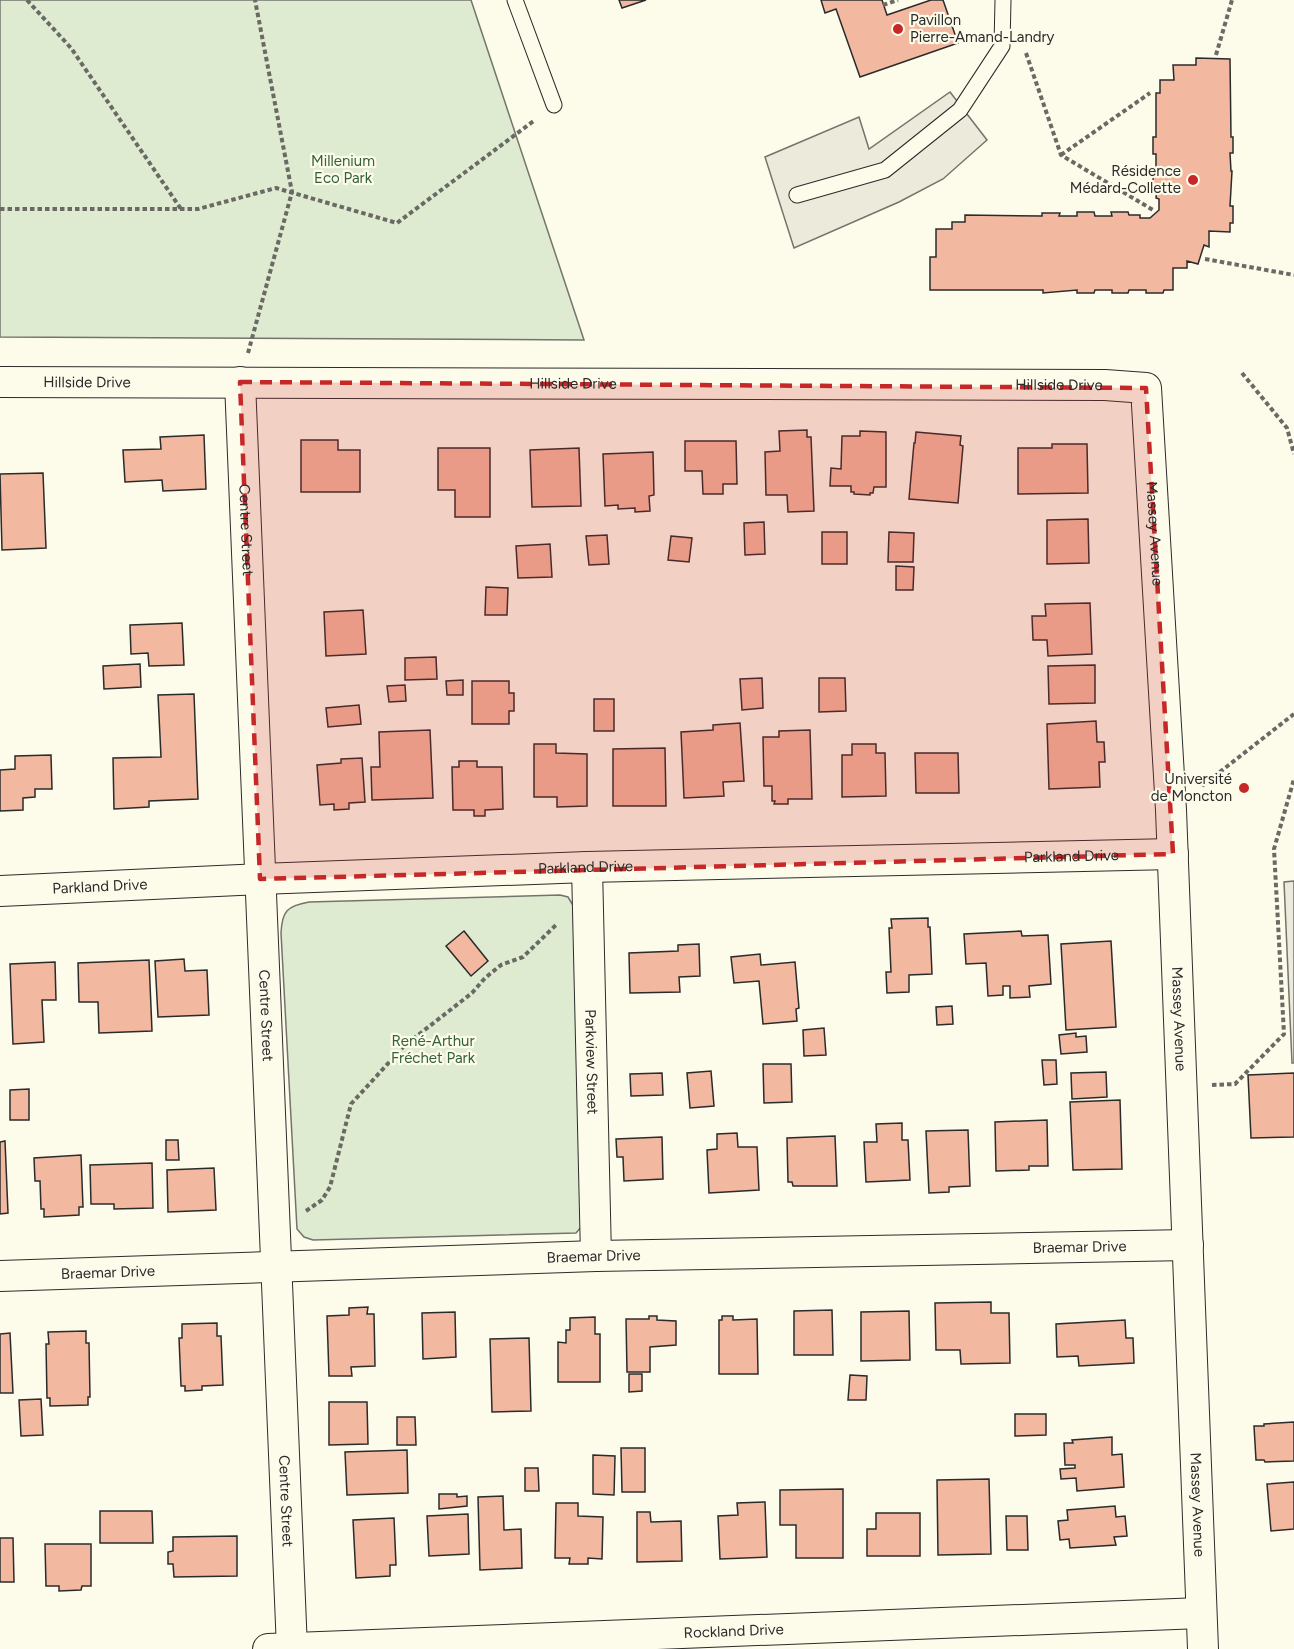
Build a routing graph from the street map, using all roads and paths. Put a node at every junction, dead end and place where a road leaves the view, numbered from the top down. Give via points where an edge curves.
1 (27, 0) edge
2 (255, 0) edge
3 (515, 0) edge
4 (898, 0) edge
5 (1003, 0) edge
6 (1232, 0) edge
7 (883, 5) dead end
8 (1024, 44) dead end
9 (1216, 55) dead end
10 (1150, 93) dead end
11 (554, 105) joint
12 (1061, 155) junction
13 (292, 192) junction
14 (797, 195) dead end
15 (0, 209) edge
16 (182, 209) junction
17 (1153, 210) dead end
18 (1205, 259) dead end
19 (1294, 275) edge
20 (1242, 373) dead end
21 (0, 382) edge
22 (240, 382) junction
23 (1146, 388) joint
24 (1294, 454) edge
25 (1294, 714) edge
26 (1294, 779) edge
27 (1171, 810) junction
28 (1173, 854) junction
29 (260, 879) junction
30 (587, 881) junction
31 (0, 891) edge
32 (1182, 1086) junction
33 (274, 1232) junction
34 (1188, 1245) junction
35 (596, 1256) junction
36 (276, 1267) junction
37 (0, 1276) edge
38 (1201, 1613) junction
39 (268, 1649) edge
40 (292, 1649) edge
41 (1203, 1649) edge

1 - 16 path via 71,48
2 - 13 path
3 - 11 lane
4 - 7 path
5 - 14 lane via 1002,46 960,110 885,170
6 - 9 path
8 - 12 path
10 - 12 path
11 - 13 path via 398,223
12 - 17 path
13 - 16 path via 276,188 198,210
13 - 22 path
15 - 16 path
18 - 19 path
20 - 24 path via 1287,428
21 - 22 street, Hillside Drive
22 - 23 street, Hillside Drive
22 - 29 street, Centre Street
23 - 27 street, Massey Avenue
25 - 27 path
26 - 32 path via 1274,849 1284,1034 1235,1084
27 - 28 street, Massey Avenue
28 - 30 street, Parkland Drive
28 - 32 street, Massey Avenue
29 - 30 street, Parkland Drive
29 - 31 street, Parkland Drive
29 - 33 street, Centre Street
30 - 33 path via 524,957 501,965 404,1046 351,1104 330,1187 322,1200
30 - 35 street, Parkview Street
32 - 34 street, Massey Avenue
33 - 36 street, Centre Street
34 - 35 street, Braemar Drive
34 - 38 street, Massey Avenue
35 - 36 street, Braemar Drive
36 - 37 street, Braemar Drive
36 - 40 street, Centre Street
38 - 40 street, Rockland Drive
38 - 41 street, Massey Avenue
39 - 40 street, Rockland Drive

